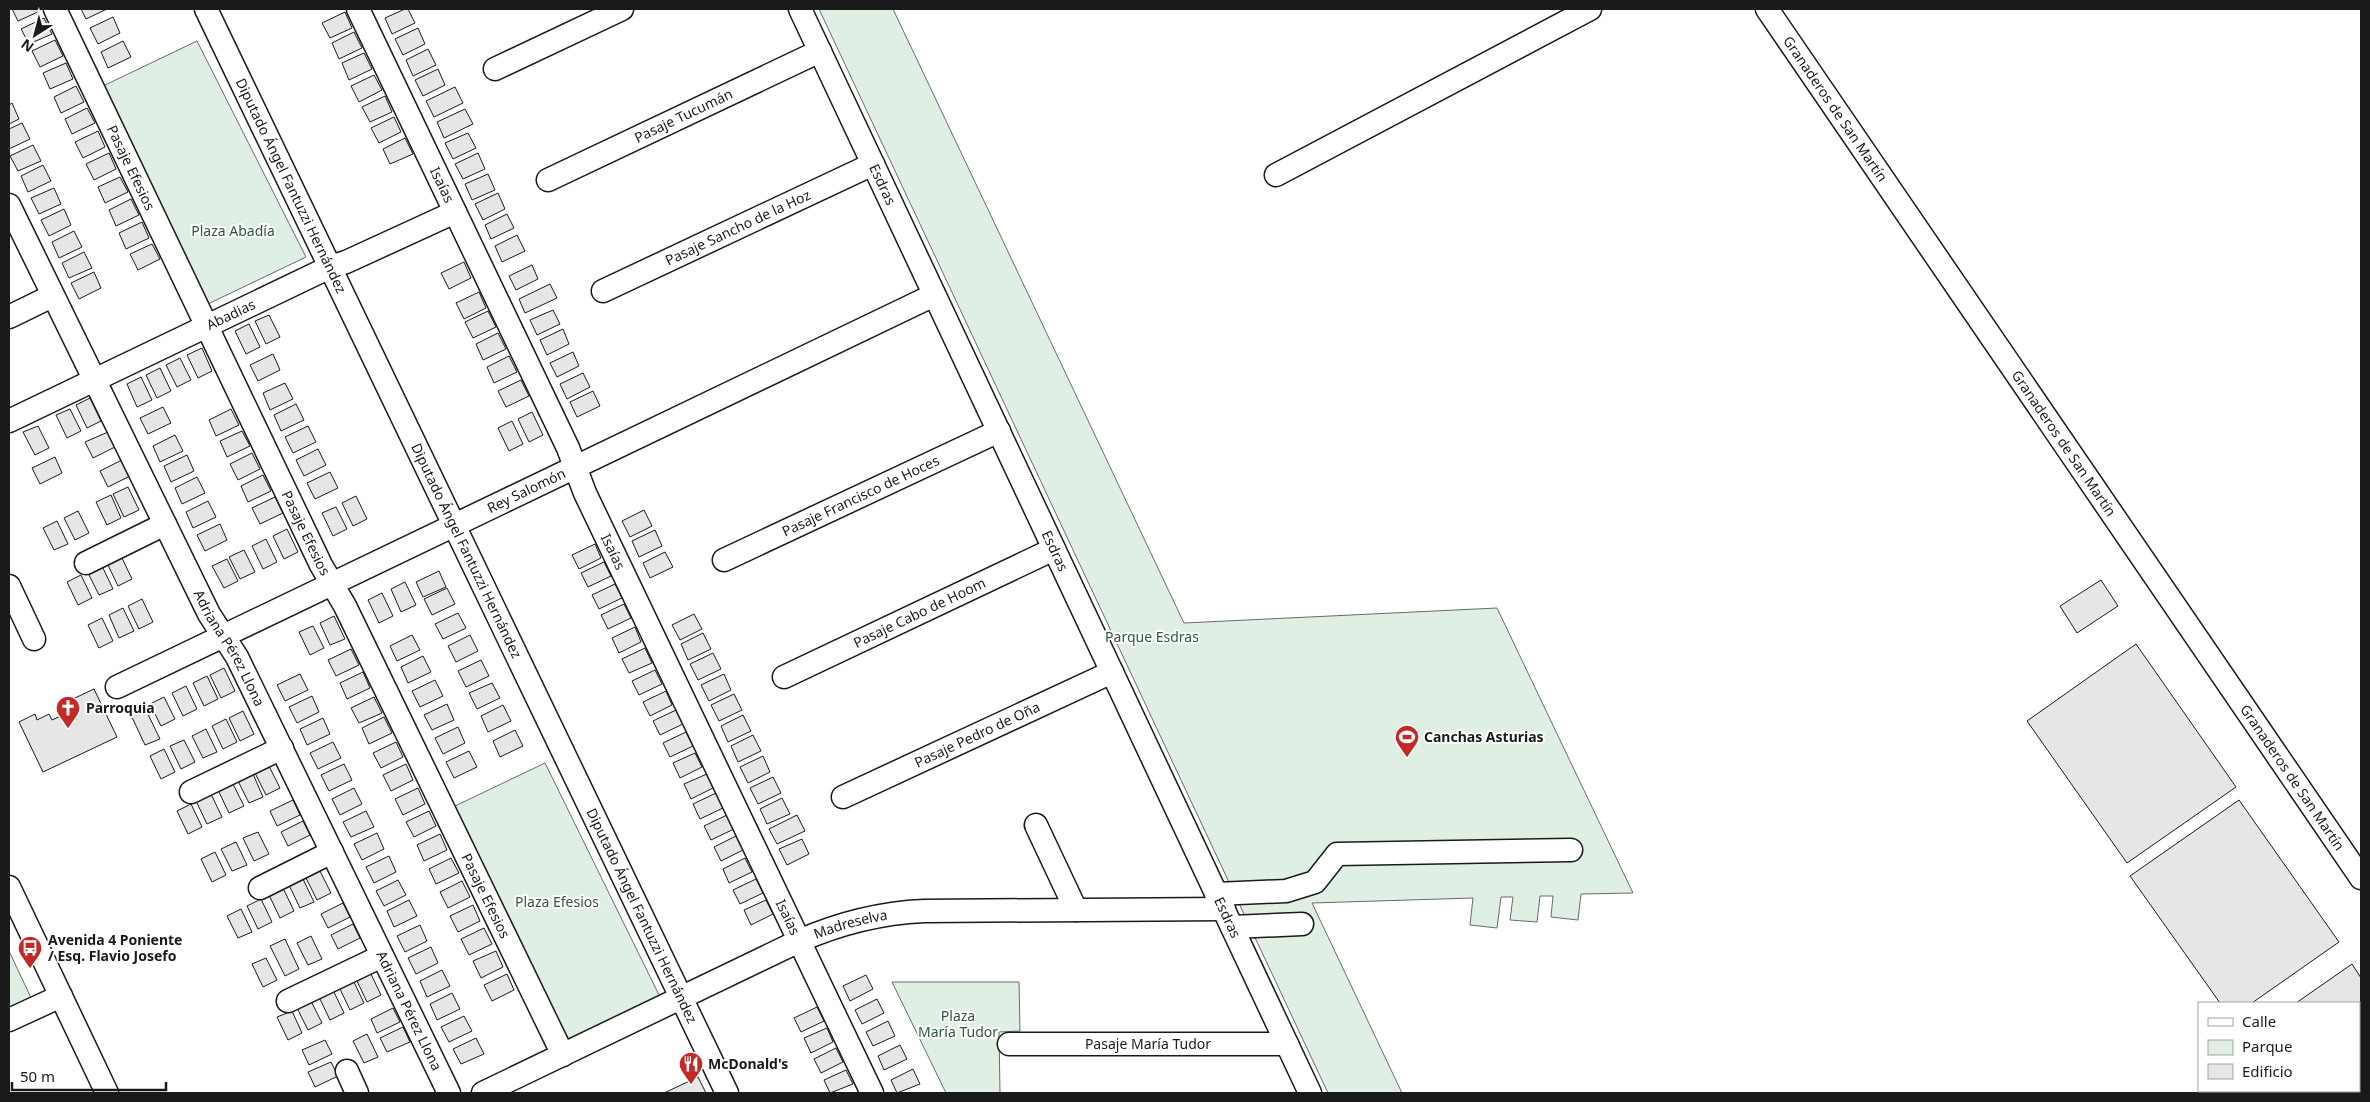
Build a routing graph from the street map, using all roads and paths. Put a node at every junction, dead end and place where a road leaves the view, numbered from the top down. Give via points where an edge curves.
1 (55, 9) edge
2 (358, 9) edge
3 (622, 9) edge
4 (800, 9) edge
5 (1590, 9) edge
6 (1767, 9) edge
7 (214, 11) edge
8 (820, 51) junction
9 (495, 69) dead end
10 (873, 164) junction
11 (1276, 175) dead end
12 (548, 180) dead end
13 (455, 212) junction
14 (11, 213) edge
15 (330, 267) junction
16 (603, 291) dead end
17 (934, 295) junction
18 (52, 296) junction
19 (9, 317) edge
20 (208, 326) junction
21 (94, 380) junction
22 (9, 421) edge
23 (999, 431) junction
24 (576, 467) junction
25 (165, 524) junction
26 (454, 525) junction
27 (1054, 549) junction
28 (724, 560) dead end
29 (86, 563) dead end
30 (332, 584) junction
31 (9, 586) edge
32 (224, 636) junction
33 (34, 639) dead end
34 (1112, 672) junction
35 (784, 678) dead end
36 (117, 687) dead end
37 (282, 748) junction
38 (191, 792) dead end
39 (843, 797) dead end
40 (1036, 826) dead end
41 (1571, 850) dead end
42 (332, 852) junction
43 (2361, 878) edge
44 (9, 887) edge
45 (260, 888) dead end
46 (1076, 910) junction
47 (1224, 910) junction
48 (1302, 924) dead end
49 (799, 941) junction
50 (382, 956) junction
51 (61, 996) junction
52 (681, 999) junction
53 (288, 1001) dead end
54 (9, 1020) edge
55 (1009, 1044) dead end
56 (1287, 1044) junction
57 (563, 1055) junction
58 (347, 1071) dead end
59 (107, 1093) edge
60 (357, 1093) edge
61 (448, 1093) edge
62 (483, 1093) edge
63 (727, 1093) edge
64 (872, 1093) edge
65 (1310, 1093) edge

1 - 20 street, Pasaje Efesios
2 - 13 street, Isaías
3 - 9 street
4 - 8 street, Esdras
5 - 11 street
6 - 43 street, Granaderos de San Martín
7 - 15 street, Diputado Ángel Fantuzzi Hernández
8 - 10 street, Esdras
8 - 12 street, Pasaje Tucumán
10 - 16 street, Pasaje Sancho de la Hoz
10 - 17 street, Esdras
13 - 15 street, Abadias
13 - 24 street, Isaías
14 - 18 street, Adriana Pérez Llona
15 - 20 street, Abadias
15 - 26 street, Diputado Ángel Fantuzzi Hernández
17 - 23 street, Esdras
17 - 24 street, Rey Salomón
18 - 19 street
18 - 21 street, Adriana Pérez Llona
20 - 21 street, Abadias
20 - 30 street, Pasaje Efesios
21 - 22 street, Abadias
21 - 25 street, Adriana Pérez Llona
23 - 27 street, Esdras
23 - 28 street, Pasaje Francisco de Hoces
24 - 26 street, Rey Salomón
24 - 49 street, Isaías via 585,493
25 - 29 street
25 - 32 street, Adriana Pérez Llona via 209,614
26 - 30 street, Rey Salomón
26 - 52 street, Diputado Ángel Fantuzzi Hernández
27 - 34 street, Esdras
27 - 35 street, Pasaje Cabo de Hoom
30 - 32 street, Rey Salomón
30 - 57 street, Pasaje Efesios
31 - 33 street
32 - 36 street, Rey Salomón
32 - 37 street, Adriana Pérez Llona
34 - 39 street, Pasaje Pedro de Oña
34 - 47 street, Esdras
37 - 38 street
37 - 42 street, Adriana Pérez Llona
40 - 46 street
41 - 47 street, Madreselva via 1337,854 1316,882
42 - 45 street
42 - 50 street, Adriana Pérez Llona
44 - 51 street
46 - 47 street, Madreselva
46 - 49 street, Madreselva via 904,912 853,920
47 - 48 street, Madreselva
47 - 56 street, Esdras
49 - 52 street, Madreselva
49 - 64 street, Isaías
50 - 53 street
50 - 61 street, Adriana Pérez Llona
51 - 54 street
51 - 59 street
52 - 57 street, Madreselva
52 - 63 street, Diputado Ángel Fantuzzi Hernández
55 - 56 street, Pasaje María Tudor
56 - 65 street, Esdras
57 - 62 street, Madreselva
58 - 60 street

